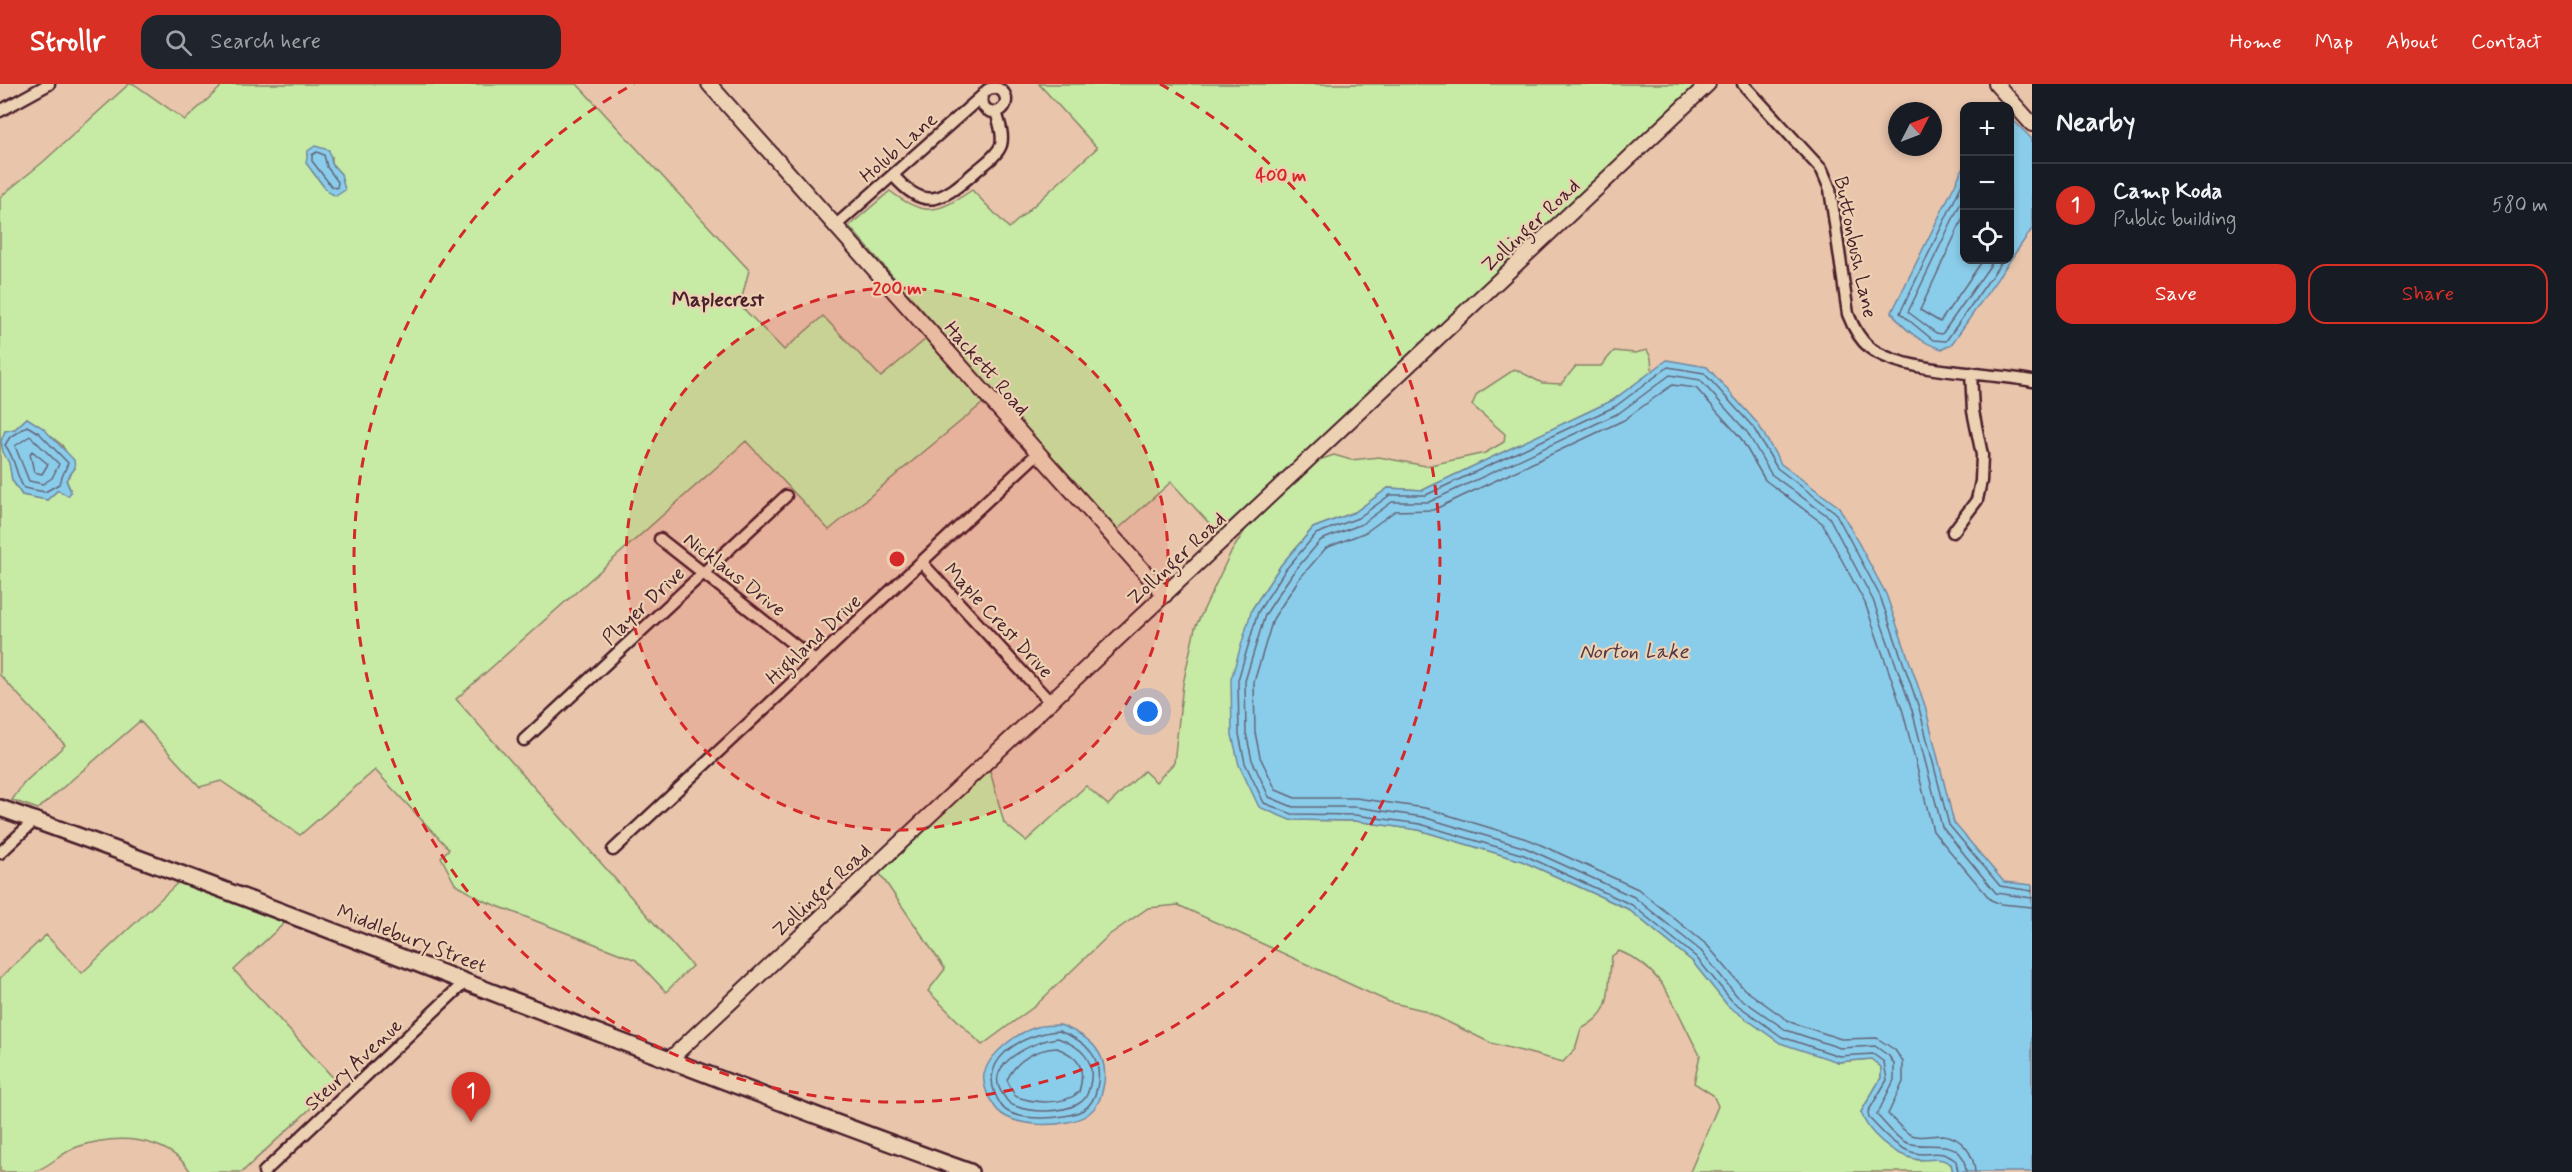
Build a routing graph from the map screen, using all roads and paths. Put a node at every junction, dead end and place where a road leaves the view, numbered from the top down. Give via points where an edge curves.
1 (49, 84) edge
2 (709, 84) edge
3 (1708, 84) edge
4 (1743, 84) edge
5 (1996, 84) edge
6 (983, 95) junction
7 (0, 111) edge
8 (996, 112) junction
9 (2032, 124) edge
10 (893, 175) junction
11 (835, 226) junction
12 (1971, 373) junction
13 (2032, 381) edge
14 (1037, 454) junction
15 (786, 496) dead end
16 (1953, 532) dead end
17 (660, 539) dead end
18 (922, 563) junction
19 (705, 572) junction
20 (1165, 595) junction
21 (815, 661) junction
22 (1050, 702) junction
23 (524, 740) dead end
24 (0, 808) edge
25 (35, 820) junction
26 (613, 850) dead end
27 (0, 854) edge
28 (466, 981) junction
29 (669, 1060) junction
30 (264, 1172) edge
31 (970, 1172) edge

1 - 7 street
2 - 11 street, Hackett Road
3 - 20 street, Zollinger Road
4 - 12 street, Buttonbush Lane via 1822,170 1830,189 1848,314 1856,332 1871,348 1899,362
5 - 9 street
6 - 8 street via 983,107
6 - 8 street via 992,88 1003,92 1006,103
6 - 10 street, Holub Lane
8 - 10 street via 1002,140 998,152 948,195 912,195
10 - 11 street, Holub Lane
11 - 14 street, Hackett Road
12 - 13 street, Buttonbush Lane
12 - 16 street via 1973,411 1982,455 1981,481 1977,500
14 - 18 street, Highland Drive
14 - 20 street, Hackett Road
15 - 19 street, Player Drive
17 - 19 street, Nicklaus Drive
18 - 21 street, Highland Drive
18 - 22 street, Maple Crest Drive
19 - 21 street, Nicklaus Drive
19 - 23 street, Player Drive
20 - 22 street, Zollinger Road
21 - 26 street, Highland Drive
22 - 29 street, Zollinger Road
24 - 25 main road, Middlebury Street
25 - 27 street
25 - 28 main road, Middlebury Street
28 - 29 main road, Middlebury Street
28 - 30 street, Steury Avenue
29 - 31 main road, Middlebury Street

